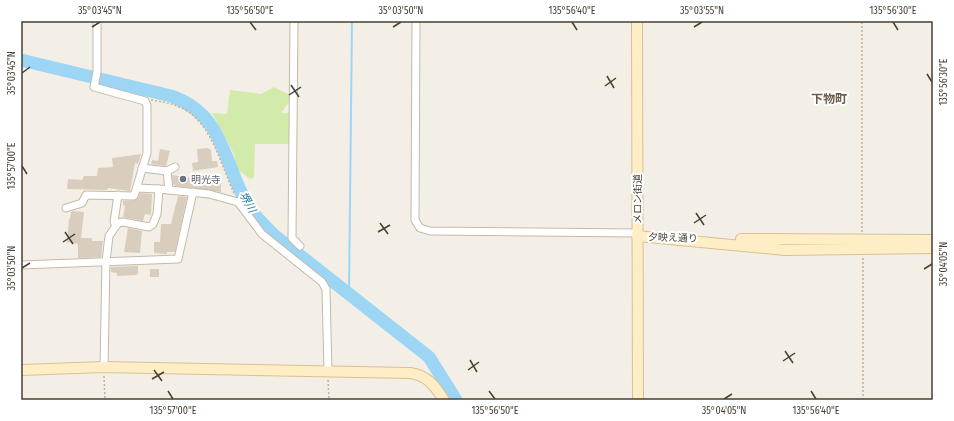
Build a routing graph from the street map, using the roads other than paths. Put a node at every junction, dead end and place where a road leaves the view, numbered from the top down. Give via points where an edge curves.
1 (97, 21) edge
2 (294, 21) edge
3 (416, 21) edge
4 (637, 21) edge
5 (175, 167) dead end
6 (142, 168) junction
7 (167, 171) junction
8 (137, 188) junction
9 (159, 189) junction
10 (168, 190) junction
11 (193, 192) junction
12 (118, 195) junction
13 (66, 208) dead end
14 (116, 226) junction
15 (637, 235) junction
16 (933, 240) edge
17 (862, 245) junction
18 (300, 246) dead end
19 (933, 248) edge
20 (106, 261) junction
21 (21, 264) edge
22 (104, 367) junction
23 (21, 370) edge
24 (328, 371) junction
25 (444, 400) edge
26 (638, 400) edge

1 - 6 street via 97,72 94,87 142,99 147,104 147,153
2 - 18 street via 292,238
3 - 15 street via 415,220 420,228 430,231
4 - 15 street, メロン街道
5 - 7 street
6 - 7 street
6 - 8 street
7 - 10 street
8 - 9 street
8 - 12 street via 134,196
9 - 10 street
9 - 14 street via 157,214 153,224 149,227 123,222
10 - 11 street
11 - 20 street via 178,259
11 - 24 street via 238,202 262,234 322,282 326,289
12 - 13 street via 86,195 82,203
12 - 14 street via 114,222
14 - 20 street via 109,236
15 - 17 street, 夕映え通り
15 - 26 street, メロン街道
16 - 17 street, 夕映え通り
17 - 19 street, 夕映え通り
20 - 21 street
20 - 22 street
22 - 23 street
22 - 24 street
24 - 25 street via 420,374 433,383

